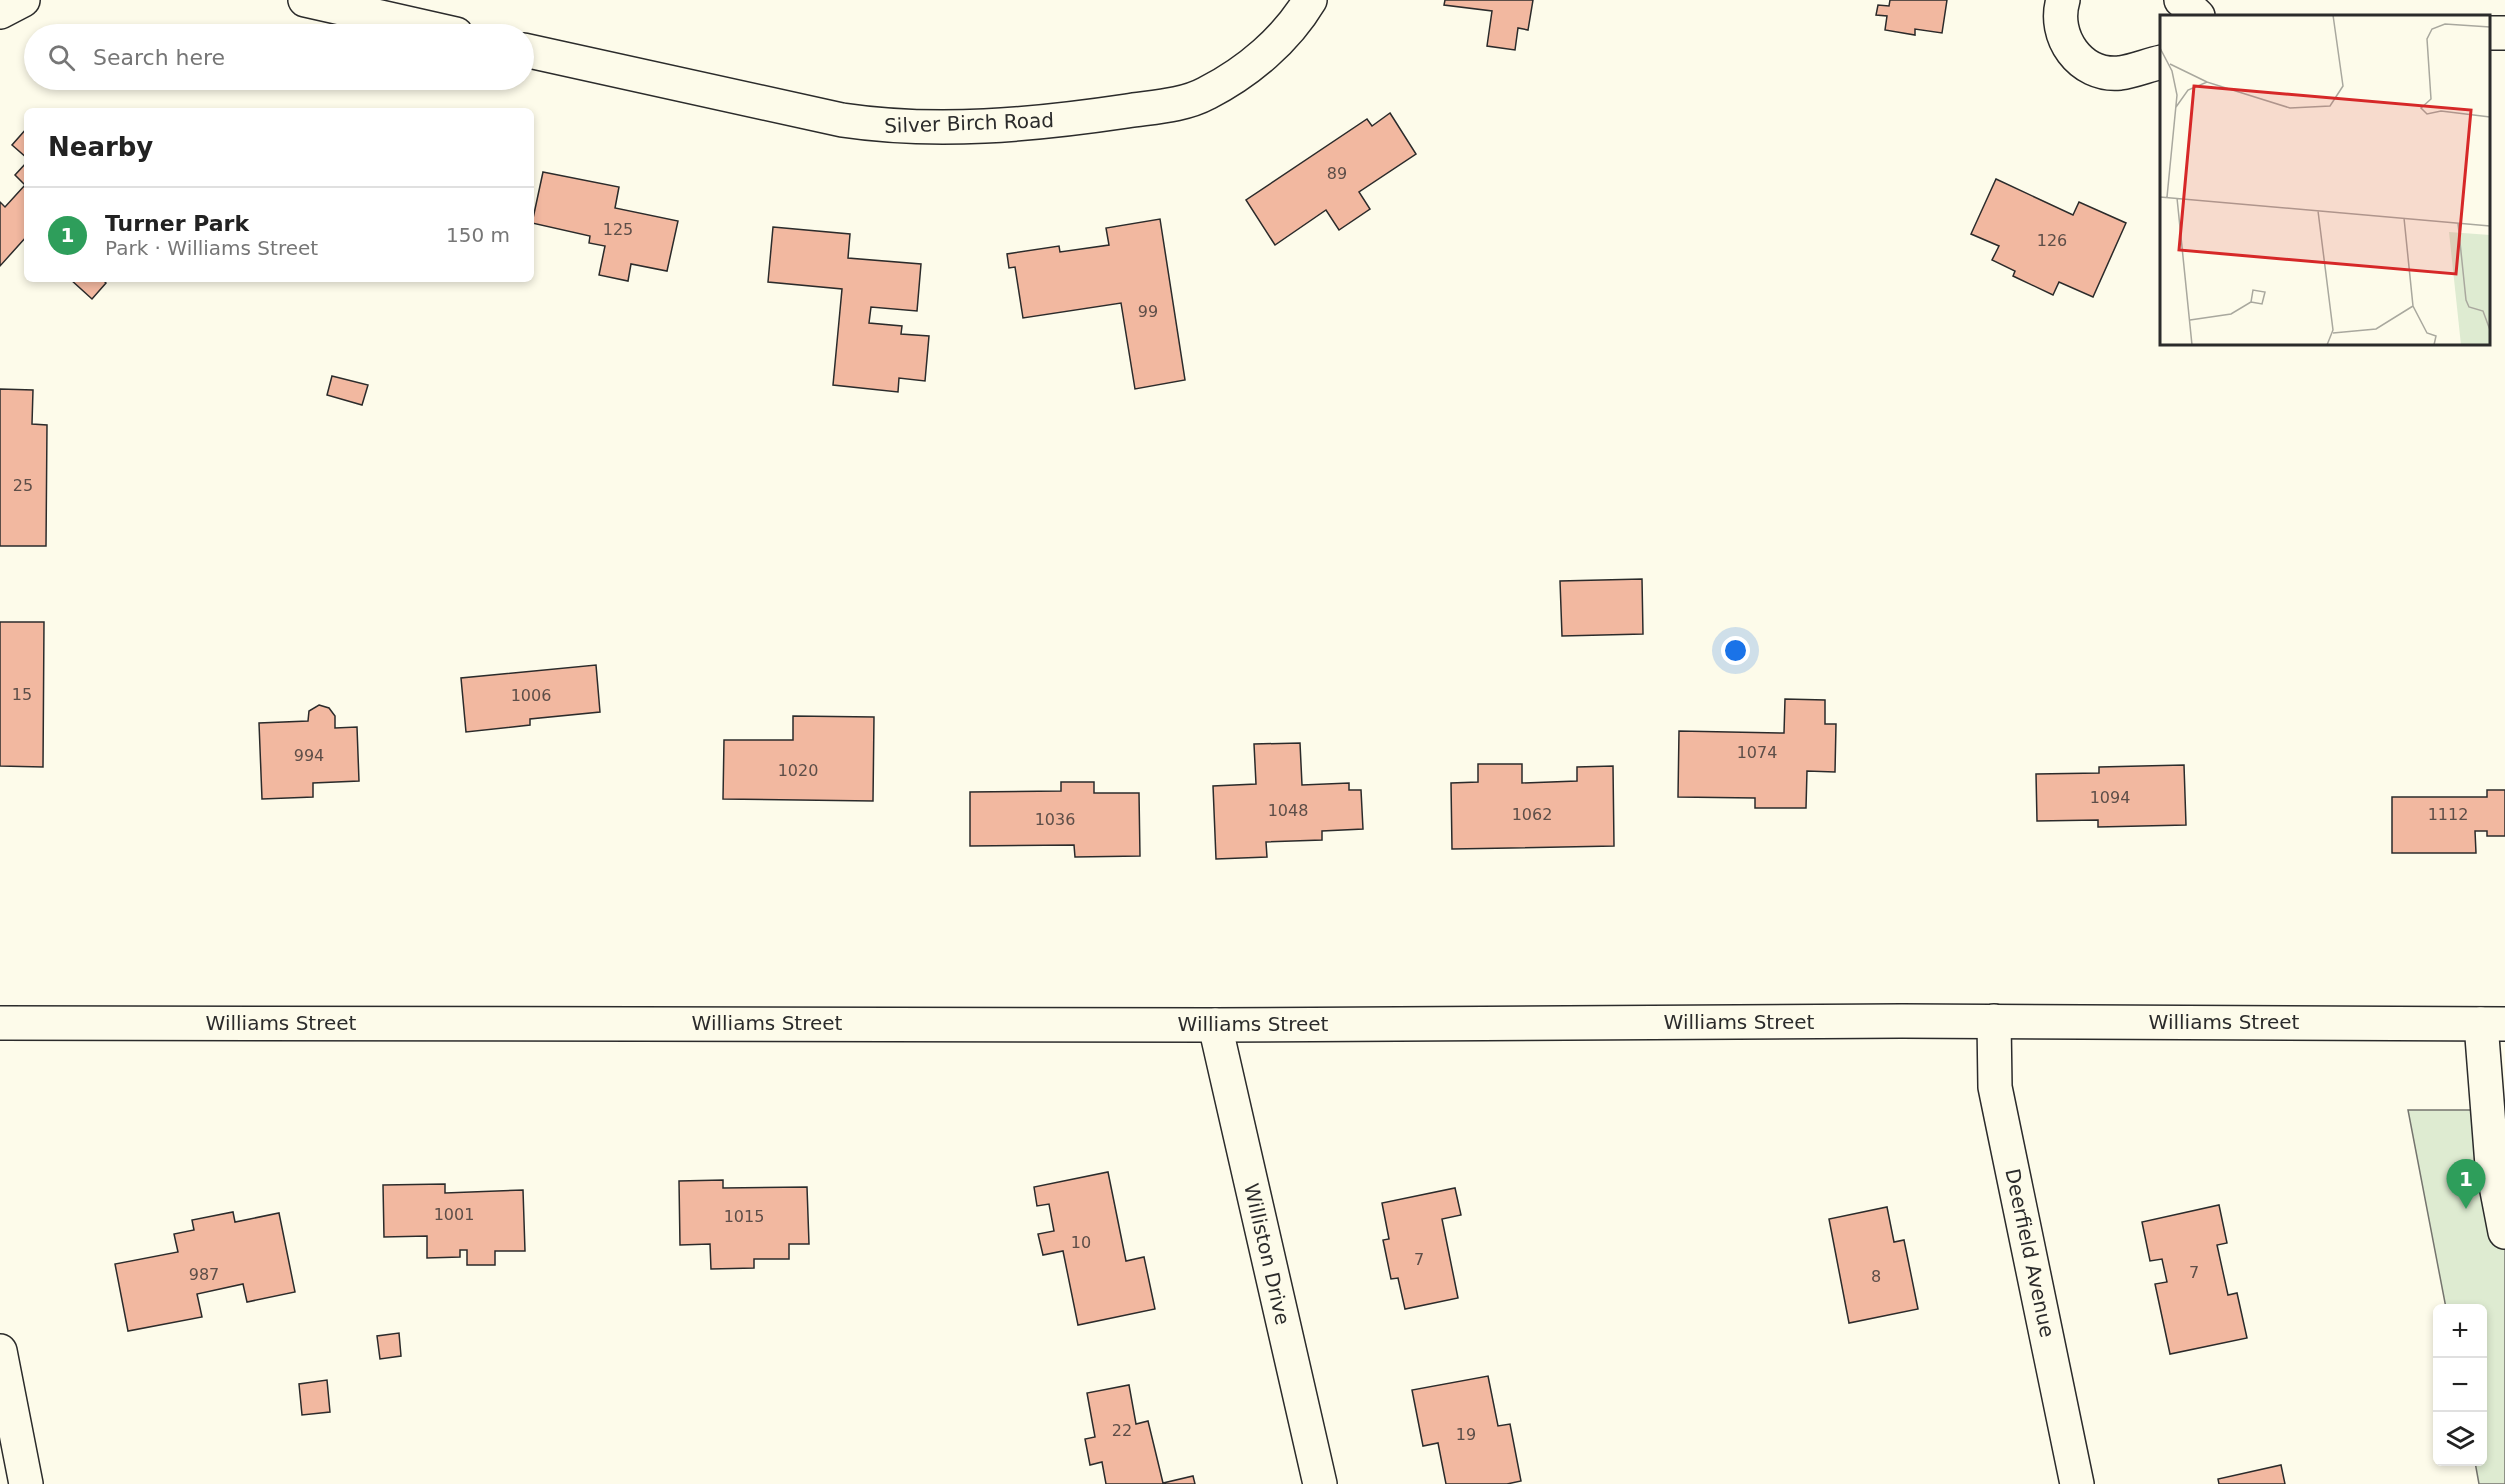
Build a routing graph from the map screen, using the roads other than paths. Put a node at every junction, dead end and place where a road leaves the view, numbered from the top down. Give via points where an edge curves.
1 (23, 0) edge
2 (305, 0) edge
3 (1310, 0) edge
4 (2063, 0) edge
5 (2181, 0) edge
6 (0, 12) edge
7 (2197, 15) edge
8 (412, 24) edge
9 (534, 52) edge
10 (2160, 63) edge
11 (1994, 1021) junction
12 (0, 1023) edge
13 (1215, 1024) junction
14 (2493, 1024) edge
15 (2505, 1232) edge
16 (0, 1351) edge
17 (26, 1484) edge
18 (1320, 1484) edge
19 (2077, 1484) edge

1 - 6 main road
2 - 8 main road
3 - 9 main road, Silver Birch Road via 1258,60 1205,94 1175,104 992,126 900,127 842,120
4 - 10 main road via 2059,20 2062,32 2083,62 2104,72 2120,73
5 - 7 main road
11 - 13 main road, Williams Street
11 - 14 main road, Williams Street
11 - 19 main road, Deerfield Avenue via 1995,1087
12 - 13 main road, Williams Street
13 - 18 main road, Williston Drive
14 - 15 main road via 2492,1165
16 - 17 main road

